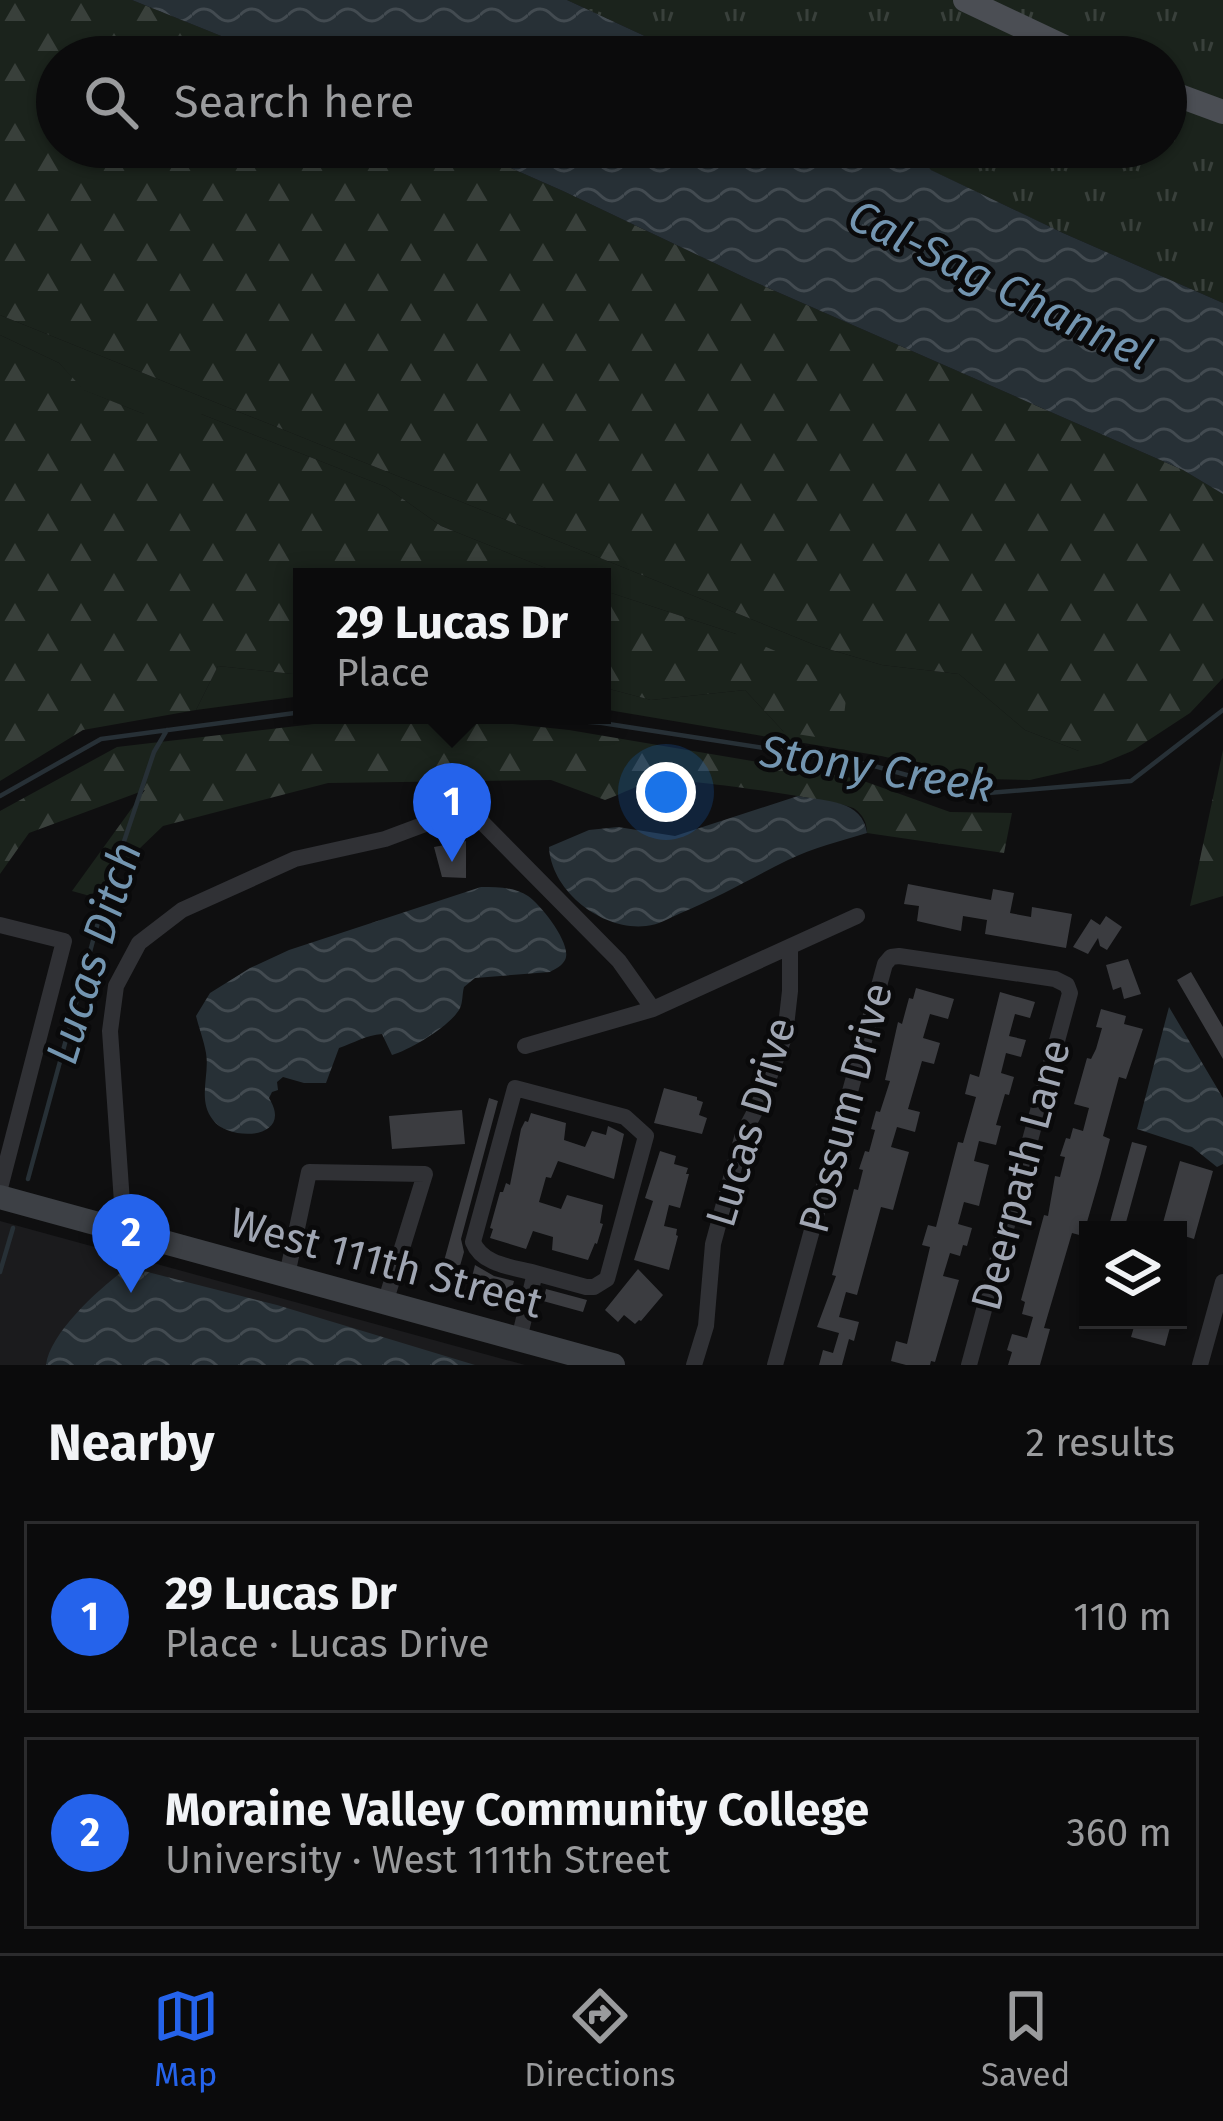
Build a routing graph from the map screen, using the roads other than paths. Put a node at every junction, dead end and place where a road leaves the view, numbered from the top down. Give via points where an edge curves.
1 (965, 0) edge
2 (1041, 36) edge
3 (1187, 99) edge
4 (1223, 112) edge
5 (857, 916) dead end
6 (0, 925) edge
7 (790, 949) junction
8 (1067, 985) joint
9 (653, 1009) junction
10 (525, 1046) dead end
11 (0, 1193) edge
12 (124, 1231) junction
13 (535, 1273) junction
14 (286, 1275) junction
15 (1223, 1282) edge
16 (385, 1303) junction
17 (519, 1339) junction
18 (613, 1365) edge
19 (694, 1365) edge
20 (775, 1365) edge
21 (969, 1365) edge
22 (1201, 1365) edge

1 - 2 main road
3 - 4 main road
5 - 7 street, Lucas Drive
6 - 11 street via 64,941
7 - 9 street, Lucas Drive
7 - 19 street, Lucas Drive via 785,1035 743,1135 713,1244
8 - 20 street, Possum Drive via 890,957
8 - 21 street, Deerpath Lane
9 - 10 street, Lucas Drive
9 - 12 street via 619,961 468,808 385,839 295,859 182,910 139,943 116,986 110,1031
11 - 12 main road, West 111th Street
12 - 14 main road, West 111th Street
13 - 13 street via 586,1288 607,1280 646,1136 625,1117 515,1088 473,1242 479,1255
13 - 17 street
14 - 16 main road, West 111th Street
14 - 16 street via 309,1172 425,1174
15 - 22 street
16 - 17 main road, West 111th Street
17 - 18 main road, West 111th Street

